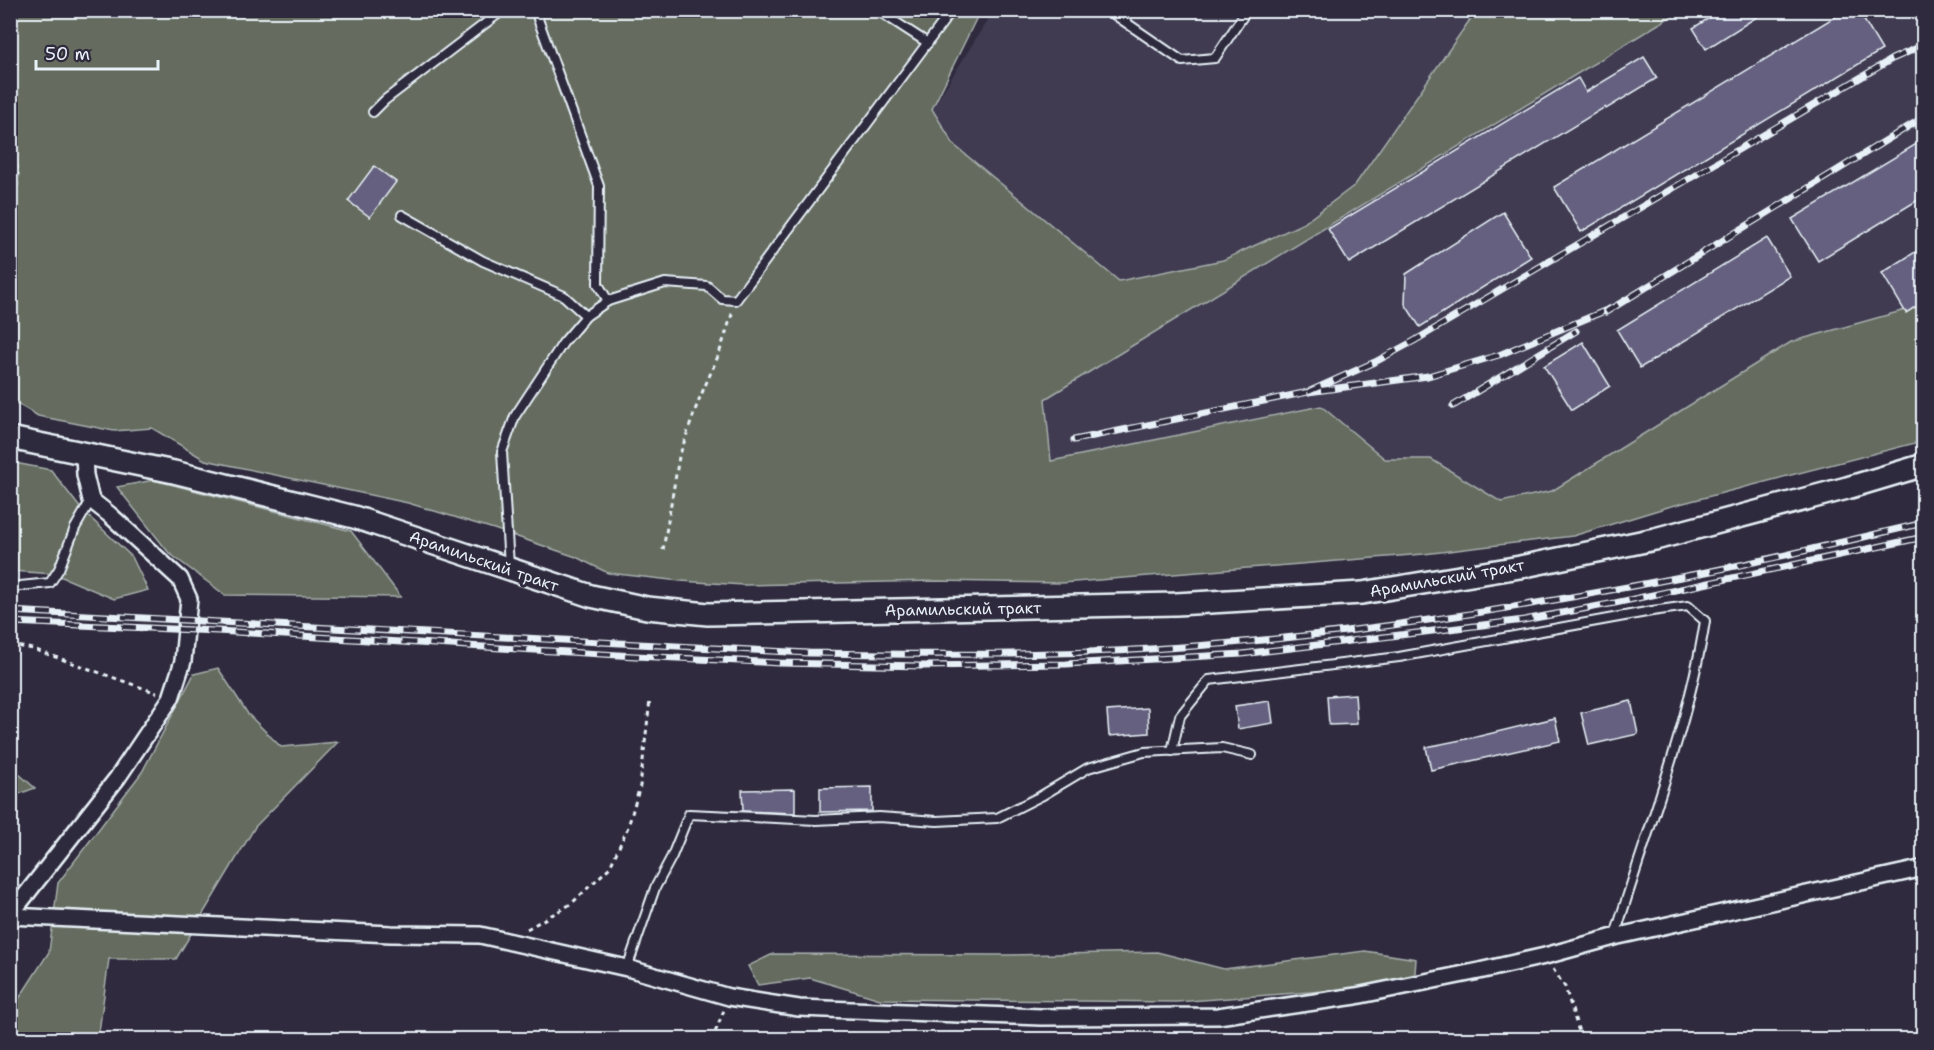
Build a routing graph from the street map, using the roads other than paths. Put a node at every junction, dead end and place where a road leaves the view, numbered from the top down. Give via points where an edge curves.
1 (503, 10) edge
2 (539, 10) edge
3 (877, 10) edge
4 (952, 10) edge
5 (1116, 10) edge
6 (1247, 10) edge
7 (928, 43) junction
8 (373, 112) dead end
9 (402, 215) dead end
10 (608, 302) junction
11 (586, 316) junction
12 (10, 438) edge
13 (84, 454) junction
14 (1923, 465) edge
15 (91, 500) junction
16 (509, 570) junction
17 (10, 587) edge
18 (1172, 751) junction
19 (1252, 755) dead end
20 (1923, 868) edge
21 (10, 916) edge
22 (1614, 937) junction
23 (627, 968) junction

1 - 8 lane
2 - 10 lane via 538,19 599,186 598,284
3 - 7 lane
4 - 7 lane
5 - 6 lane via 1115,15 1182,61 1215,58
7 - 10 lane via 736,300 722,299 707,286 665,283
9 - 11 lane via 483,261 564,296
10 - 11 lane
11 - 16 lane via 562,343 515,416 502,452
12 - 13 main road, Арамильский тракт
13 - 15 street
13 - 16 main road, Арамильский тракт via 354,517
14 - 16 main road, Арамильский тракт via 1655,539 1520,567 1362,593 1176,604 708,614 647,608 591,596
15 - 17 lane via 50,584
15 - 21 street via 180,579 189,599 183,661 171,698 118,777
18 - 19 lane via 1222,748
18 - 22 lane via 1180,716 1209,680 1399,657 1689,606 1705,621 1698,664
18 - 23 lane via 1144,752 1088,768 997,818 816,820 689,814 655,888
20 - 22 street
21 - 23 street via 480,935
22 - 23 street via 1545,956 1356,996 1218,1016 1041,1017 811,1008 729,998

